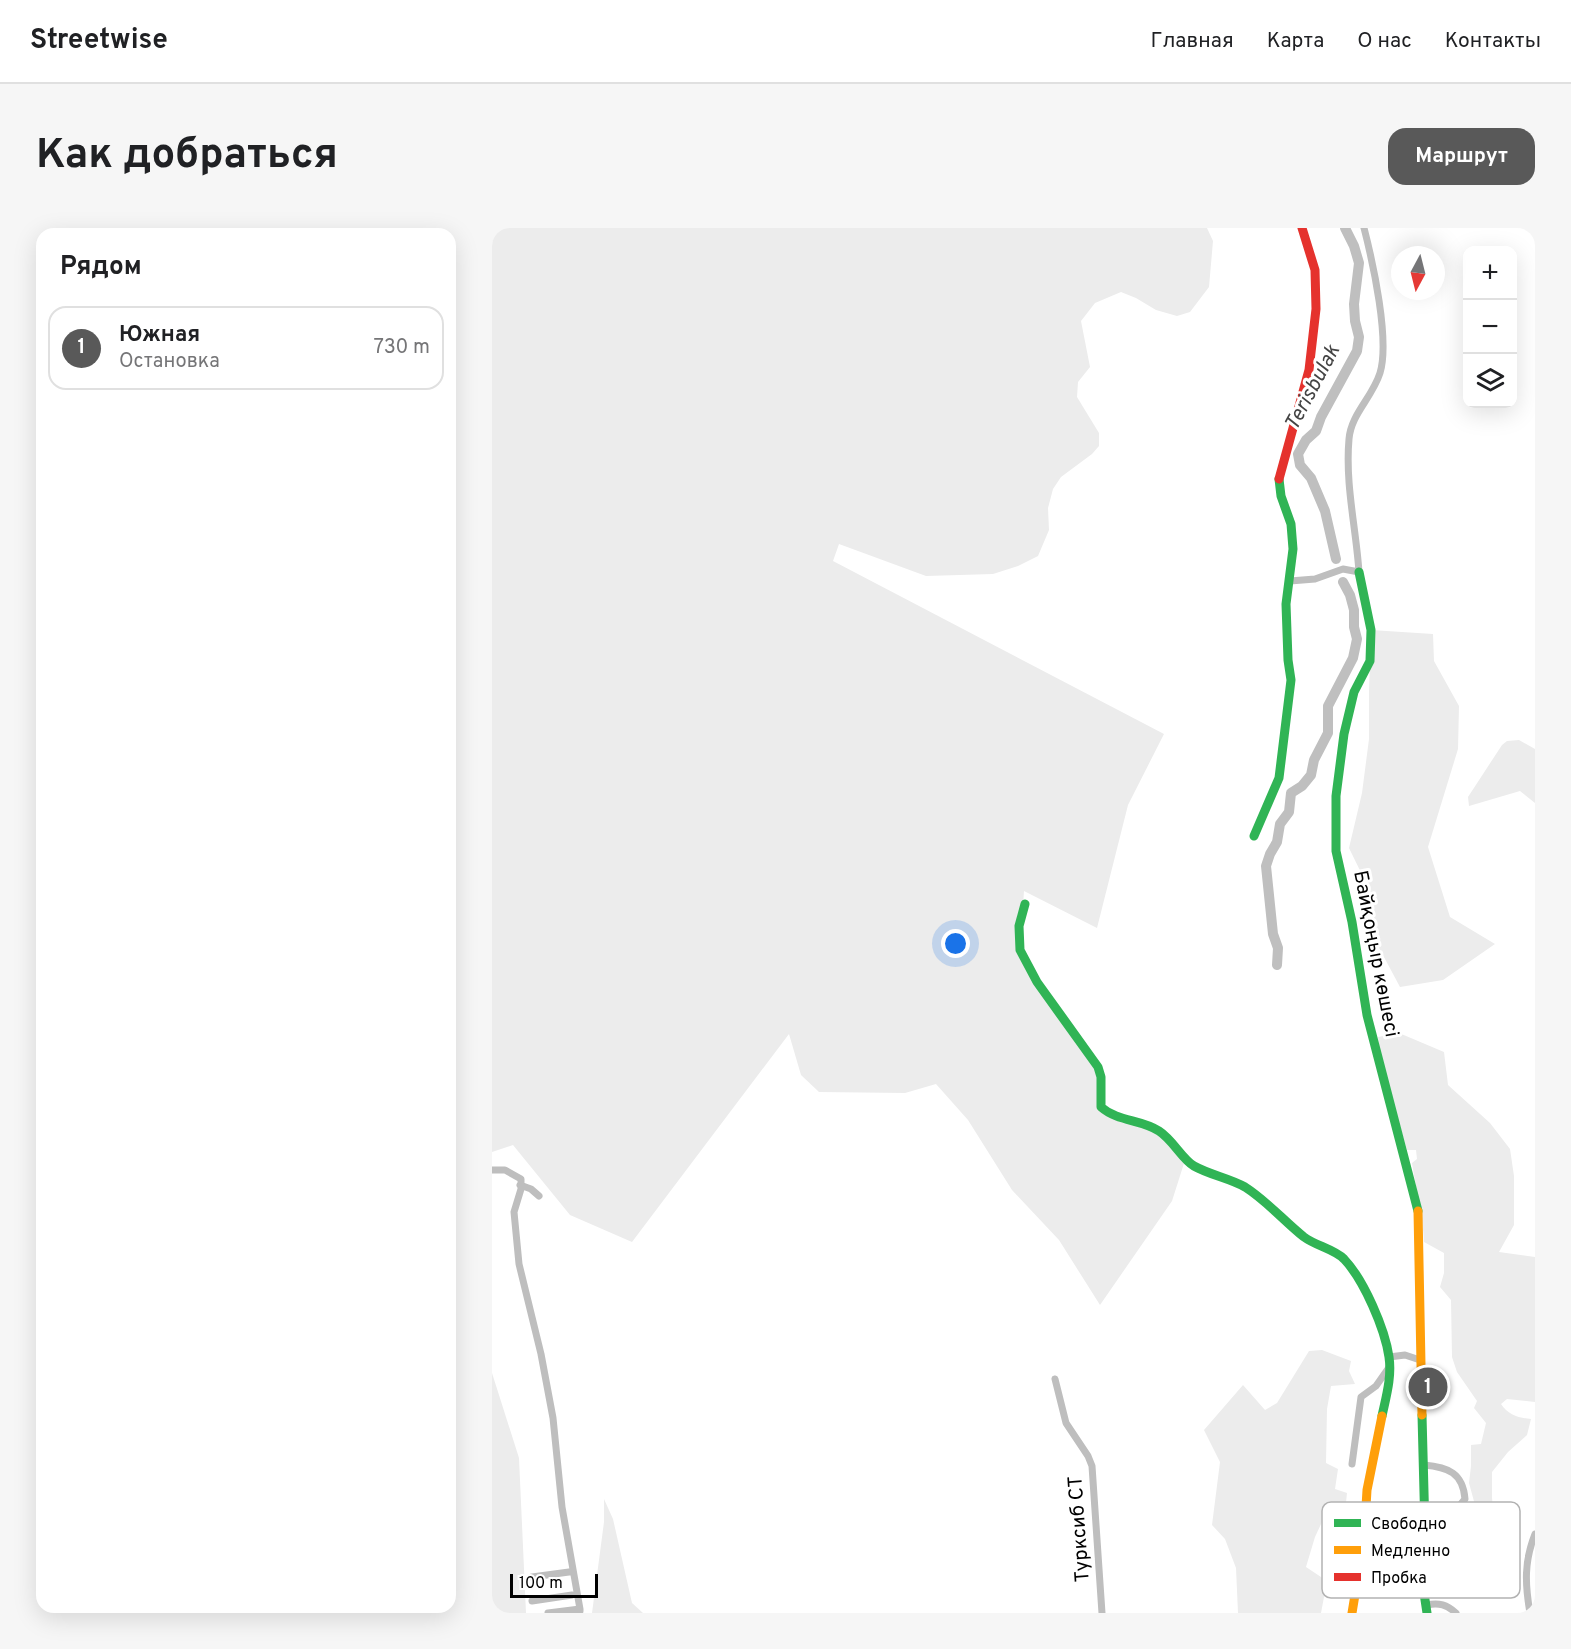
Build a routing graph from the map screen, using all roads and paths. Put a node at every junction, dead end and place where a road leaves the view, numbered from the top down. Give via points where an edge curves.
1 (1302, 228) edge
2 (1364, 228) edge
3 (1359, 572) junction
4 (1290, 581) junction
5 (1254, 836) dead end
6 (1025, 904) dead end
7 (492, 1170) edge
8 (520, 1185) junction
9 (539, 1196) dead end
10 (1420, 1360) junction
11 (1389, 1362) junction
12 (1055, 1379) dead end
13 (553, 1452) dead end
14 (1352, 1464) dead end
15 (1424, 1465) junction
16 (1366, 1502) edge
17 (1425, 1502) edge
18 (1462, 1502) edge
19 (1535, 1534) edge
20 (569, 1572) junction
21 (532, 1577) dead end
22 (573, 1595) junction
23 (1354, 1598) edge
24 (532, 1601) dead end
25 (1427, 1609) edge
26 (580, 1611) edge
27 (548, 1613) edge
28 (1102, 1613) edge
29 (1352, 1613) edge
30 (1455, 1613) edge
31 (1530, 1613) edge

1 - 4 street via 1315,270 1316,309 1310,370 1279,478 1291,524
2 - 3 street, Байқоңыр көшесі via 1373,264 1383,355 1374,389 1356,416 1349,441 1349,486
3 - 4 street via 1343,569 1315,579
3 - 10 street, Байқоңыр көшесі via 1371,630 1370,661 1354,692 1344,734 1336,796 1336,851 1370,1026 1418,1207
4 - 5 street via 1286,604 1291,680 1279,778
6 - 11 street via 1019,926 1020,950 1037,982 1098,1067 1101,1107 1109,1114 1159,1131 1192,1165 1244,1187 1306,1238 1342,1257 1368,1296
7 - 8 street via 514,1174 521,1179
8 - 9 street
8 - 26 street via 514,1212 519,1264 553,1418 562,1507
10 - 11 street via 1405,1355
10 - 15 street, Байқоңыр көшесі
11 - 14 street via 1376,1386 1361,1397
11 - 16 street via 1389,1384
12 - 28 street, Турксиб СТ via 1066,1423 1092,1466
13 - 20 street
15 - 17 street, Байқоңыр көшесі
15 - 18 street via 1455,1474 1464,1490
19 - 31 street via 1526,1562
20 - 21 street
20 - 22 street
22 - 24 street
22 - 26 street
23 - 29 street
25 - 30 street via 1436,1603
26 - 27 street

